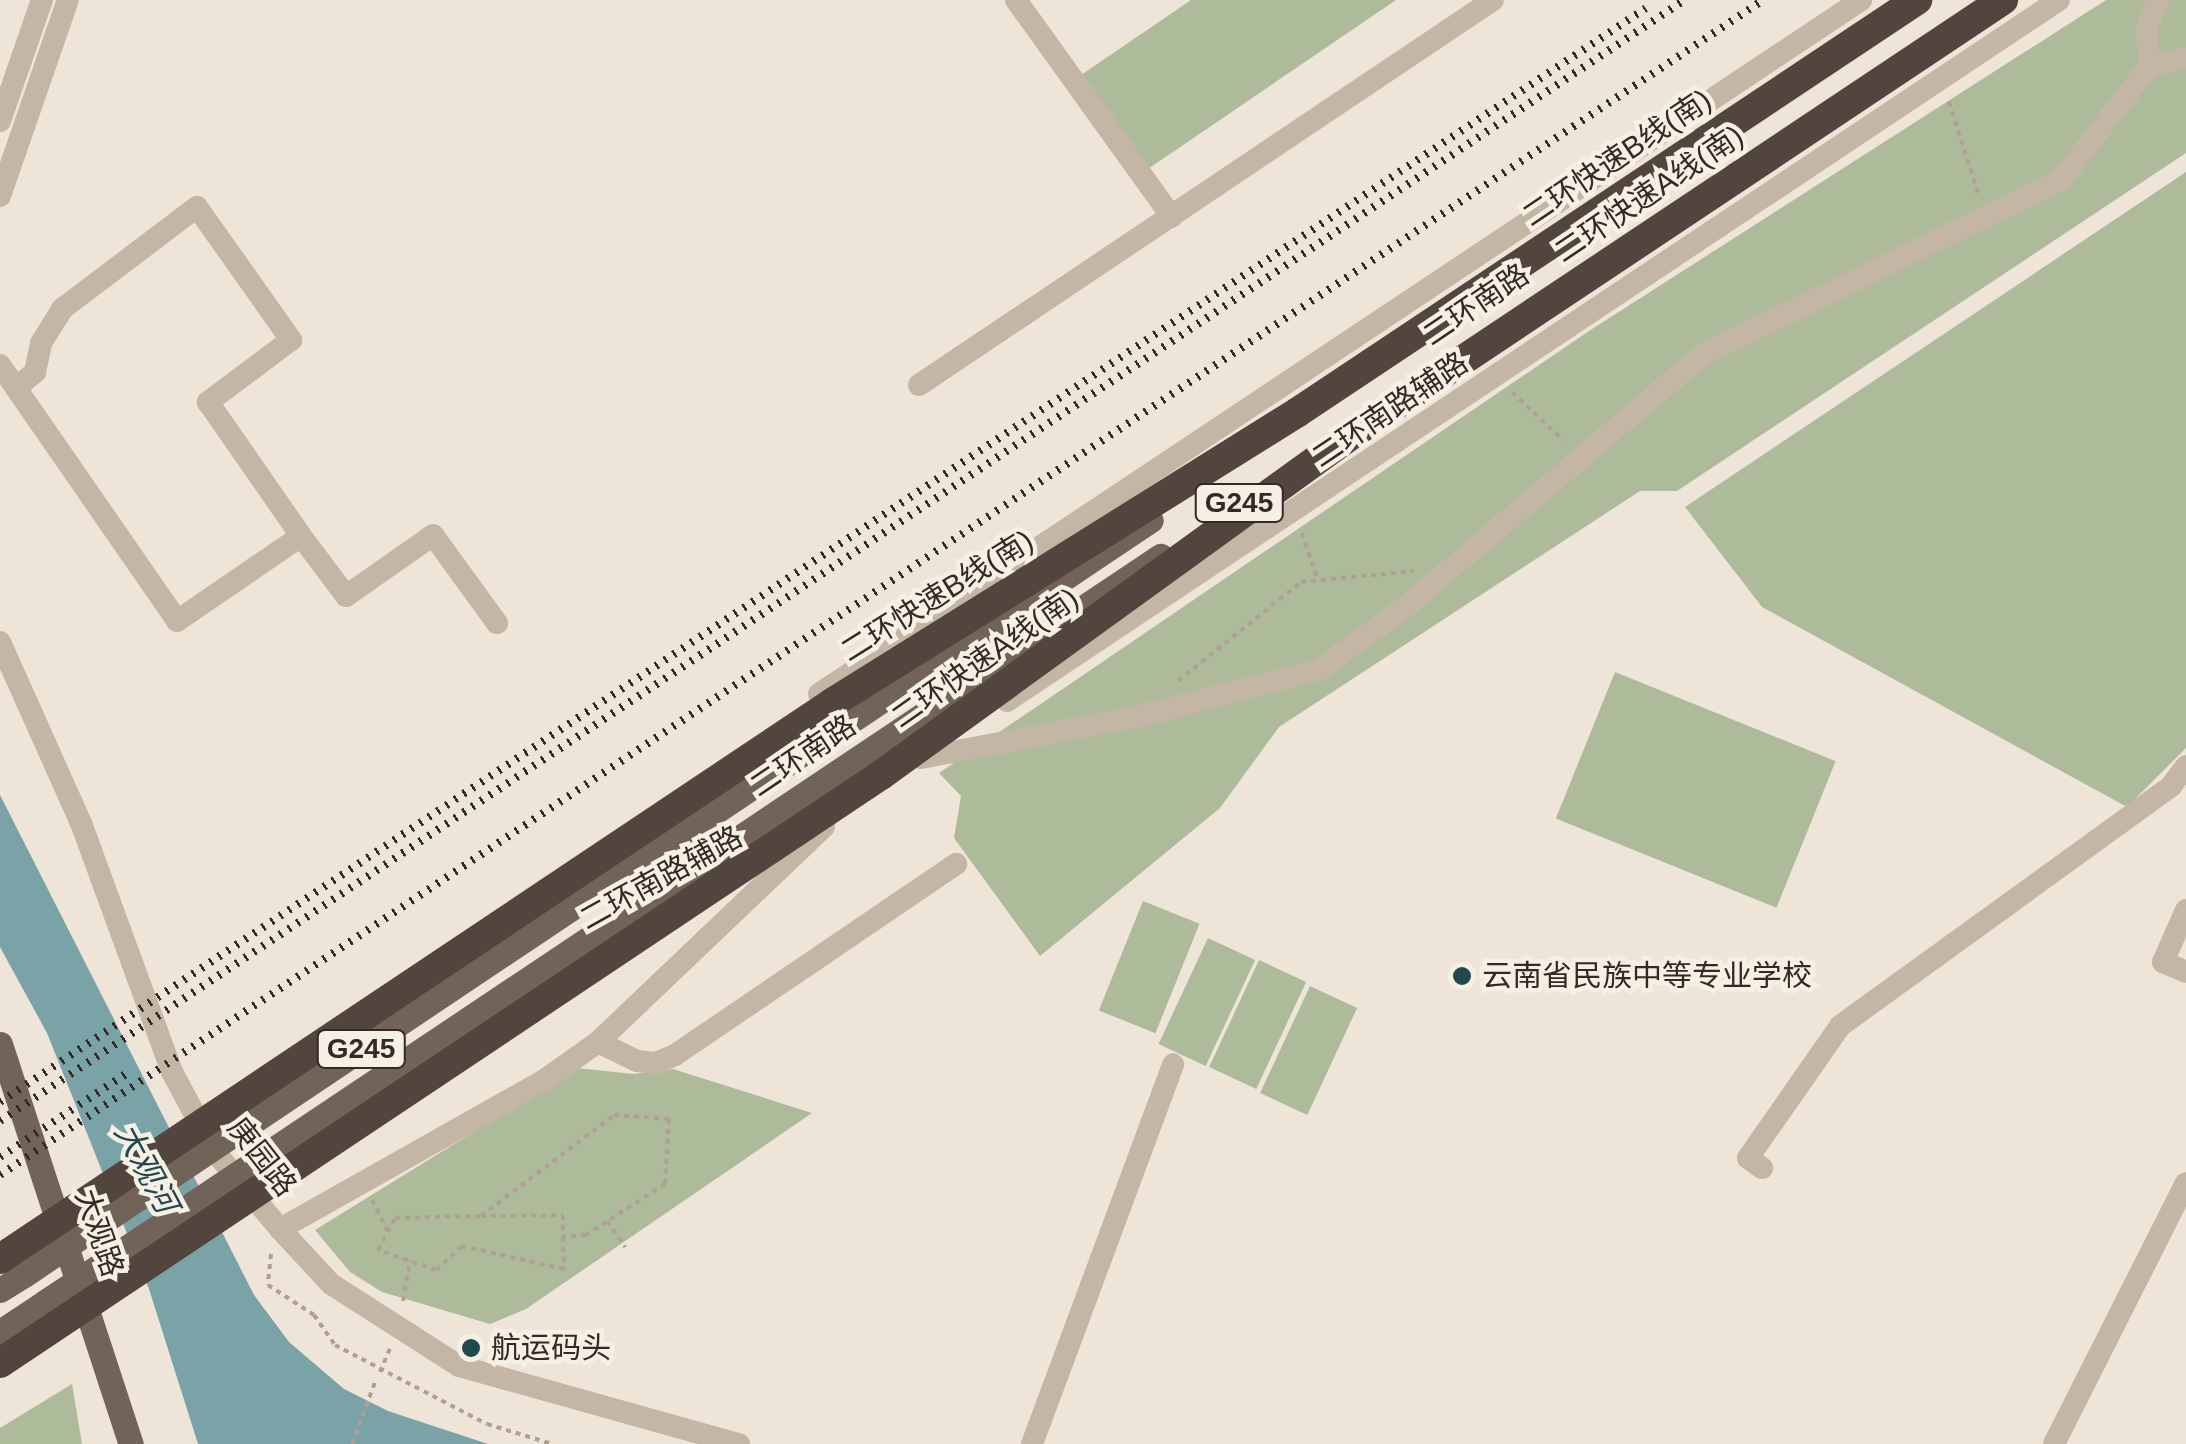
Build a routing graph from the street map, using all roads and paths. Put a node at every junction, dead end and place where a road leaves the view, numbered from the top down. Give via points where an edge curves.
1 (42, 0) edge
2 (68, 0) edge
3 (1016, 0) edge
4 (1493, 0) edge
5 (1861, 0) edge
6 (1917, 0) edge
7 (1928, 0) edge
8 (1992, 0) edge
9 (2003, 0) edge
10 (2059, 0) edge
11 (2158, 0) edge
12 (2186, 58) edge
13 (2150, 66) junction
14 (1940, 79) junction
15 (0, 121) edge
16 (0, 196) edge
17 (1986, 216) junction
18 (1172, 217) junction
19 (0, 365) edge
20 (1495, 376) junction
21 (919, 385) dead end
22 (16, 388) junction
23 (1582, 457) junction
24 (1294, 510) junction
25 (301, 536) junction
26 (1452, 567) junction
27 (1318, 580) junction
28 (497, 623) dead end
29 (0, 642) edge
30 (1141, 716) junction
31 (920, 758) junction
32 (2186, 766) edge
33 (858, 800) junction
34 (956, 864) dead end
35 (2186, 910) edge
36 (2186, 972) edge
37 (468, 978) junction
38 (488, 1006) junction
39 (598, 1042) junction
40 (0, 1044) edge
41 (1174, 1064) dead end
42 (1762, 1168) dead end
43 (364, 1182) junction
44 (2186, 1183) edge
45 (481, 1216) junction
46 (607, 1221) junction
47 (280, 1229) junction
48 (388, 1232) junction
49 (563, 1237) junction
50 (625, 1247) dead end
51 (410, 1261) junction
52 (12, 1267) edge
53 (0, 1290) edge
54 (398, 1331) junction
55 (0, 1332) edge
56 (0, 1363) edge
57 (380, 1372) junction
58 (375, 1382) dead end
59 (131, 1444) edge
60 (352, 1444) edge
61 (552, 1444) edge
62 (739, 1444) edge
63 (1032, 1444) edge
64 (2054, 1444) edge

1 - 15 street
2 - 16 street
3 - 18 street
4 - 18 street
5 - 37 street, 二环南路辅路 via 796,711 667,808
6 - 52 highway, 二环快速B线(南), bridge via 1313,402 832,704
7 - 37 main road, 二环南路 / G245
8 - 38 main road, 二环南路 / G245
9 - 56 highway, 二环快速A线(南), bridge via 1355,432 880,775
10 - 14 street, 二环南路辅路
11 - 13 street via 2147,26
12 - 13 street
13 - 17 street via 2060,180
14 - 17 path
14 - 20 street, 二环南路辅路
17 - 23 street via 1705,352
18 - 21 street
19 - 22 street
20 - 23 path
20 - 24 street, 二环南路辅路
22 - 25 street via 177,621
22 - 25 street via 35,372 62,309 197,207 291,340 208,402
23 - 26 street
24 - 27 path
24 - 31 street, 二环南路辅路
25 - 28 street via 346,596 433,536
26 - 27 path
26 - 30 street via 1320,668
27 - 30 path via 1300,582
29 - 47 street, 庚园路 via 82,823 172,1072 215,1152
30 - 31 street
31 - 33 street, 二环南路辅路
32 - 42 street via 2171,786 1840,1026 1748,1158
33 - 38 street, 二环南路辅路
33 - 39 street
34 - 39 street via 675,1055 637,1061
35 - 36 street via 2163,962
37 - 52 main road, 二环南路 / G245, bridge via 256,1120
38 - 55 main road, 二环南路 / G245, bridge
39 - 43 street via 543,1081
40 - 59 main road, 大观路
41 - 63 street
43 - 47 street
43 - 48 path
44 - 64 street
45 - 46 path via 614,1115 668,1118 666,1184
45 - 48 path via 395,1218
45 - 49 path via 563,1215
46 - 49 path via 586,1235
46 - 50 path
47 - 54 street, 庚园路 via 332,1284
47 - 57 path via 264,1273 268,1286 314,1315 335,1344
48 - 51 path via 378,1250
49 - 51 path via 564,1268 556,1271 462,1246 436,1270
51 - 54 path
52 - 53 main road, 二环南路 / G245
54 - 57 path
54 - 62 street, 庚园路 via 459,1366 521,1388
57 - 61 path via 488,1424
58 - 60 path

